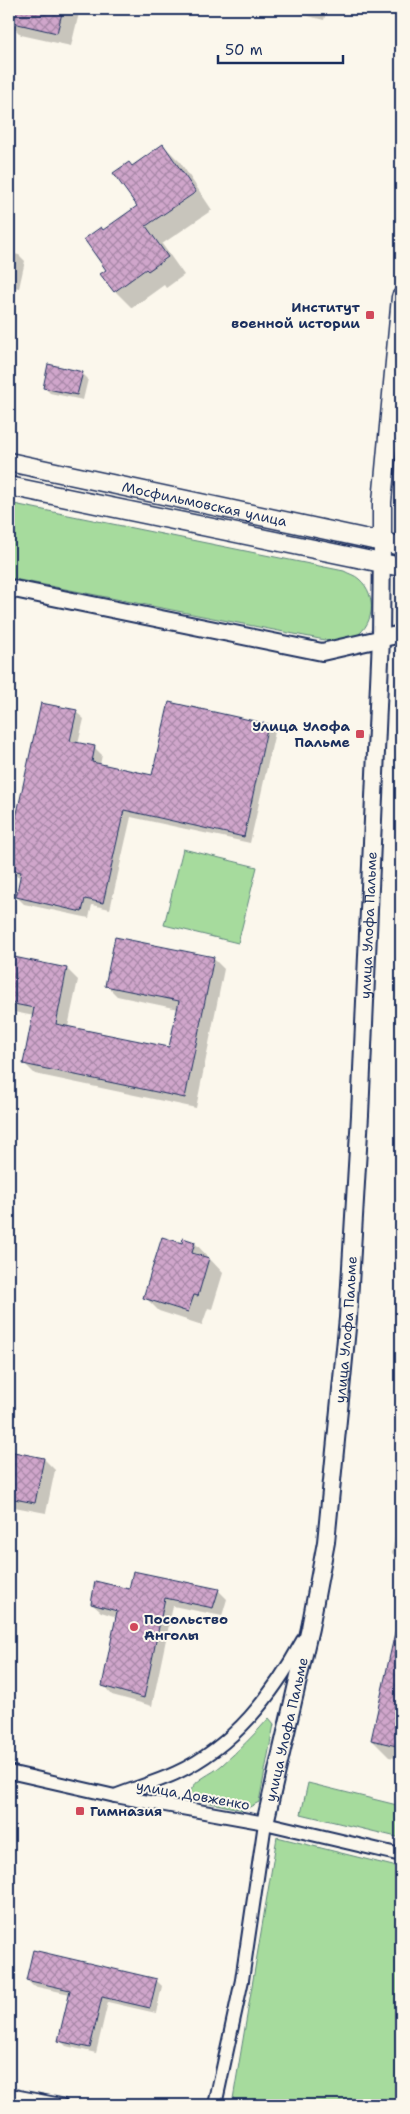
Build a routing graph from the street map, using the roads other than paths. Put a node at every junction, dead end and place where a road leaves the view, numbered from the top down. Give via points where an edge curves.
1 (401, 297) edge
2 (9, 462) edge
3 (9, 486) edge
4 (382, 542) junction
5 (401, 546) edge
6 (381, 564) junction
7 (401, 567) edge
8 (9, 588) edge
9 (401, 634) edge
10 (381, 638) junction
11 (310, 1628) junction
12 (9, 1772) edge
13 (115, 1796) junction
14 (266, 1823) junction
15 (401, 1855) edge
16 (9, 2095) edge
17 (61, 2105) edge
18 (215, 2105) edge

1 - 4 main road via 382,502
2 - 4 main road, Мосфильмовская улица
3 - 6 main road, Мосфильмовская улица
4 - 5 main road, Мосфильмовская улица
4 - 6 street, улица Улофа Пальме
6 - 7 main road, Мосфильмовская улица
6 - 10 street, улица Улофа Пальме
8 - 10 street via 322,652
9 - 10 street
10 - 11 street, улица Улофа Пальме via 348,1318 326,1542
11 - 13 street via 287,1671 237,1732 206,1756 176,1773
11 - 14 street, улица Улофа Пальме
12 - 13 street, улица Довженко
13 - 14 street, улица Довженко
14 - 15 street, улица Довженко
14 - 18 street, улица Улофа Пальме via 242,1980
16 - 17 street

